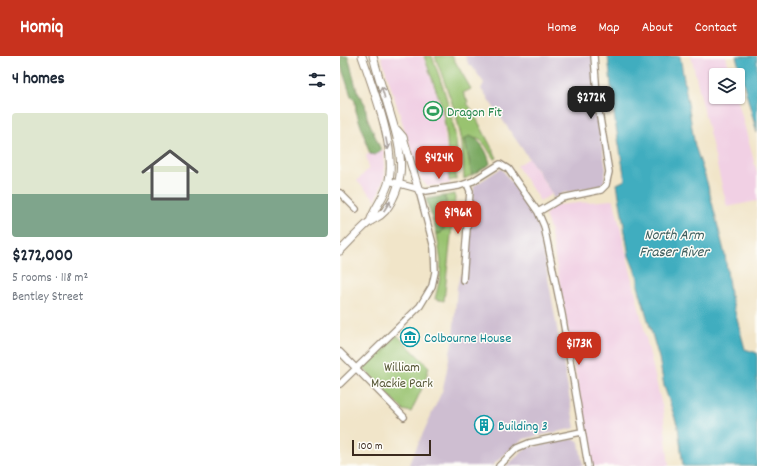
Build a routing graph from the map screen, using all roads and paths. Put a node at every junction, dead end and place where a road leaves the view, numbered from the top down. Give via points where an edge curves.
1 (362, 56) edge
2 (373, 56) edge
3 (594, 56) edge
4 (395, 127) junction
5 (389, 181) junction
6 (398, 184) junction
7 (467, 184) junction
8 (420, 191) junction
9 (340, 193) edge
10 (356, 209) dead end
11 (538, 212) junction
12 (370, 222) junction
13 (340, 251) edge
14 (463, 280) dead end
15 (340, 352) edge
16 (356, 368) junction
17 (340, 384) edge
18 (404, 417) dead end
19 (582, 432) junction
20 (498, 466) edge
21 (588, 466) edge

1 -> 5 main road via 388,144
4 -> 2 main road
3 - 11 street via 598,106 609,172 606,185 601,190 562,198
4 - 6 main road via 402,161
4 - 8 main road via 403,137
5 - 6 street
5 - 12 main road
6 - 8 street
12 -> 6 main road via 378,219 386,209
7 - 8 street
7 - 11 street via 504,164
7 - 14 street via 470,191
8 - 16 street via 434,248 435,272 432,286 420,306
9 - 10 street
11 - 19 street via 544,226 556,286
12 - 13 main road
15 - 16 street
16 - 17 street
16 - 18 street
19 - 20 street via 529,443 517,448
19 - 21 street

